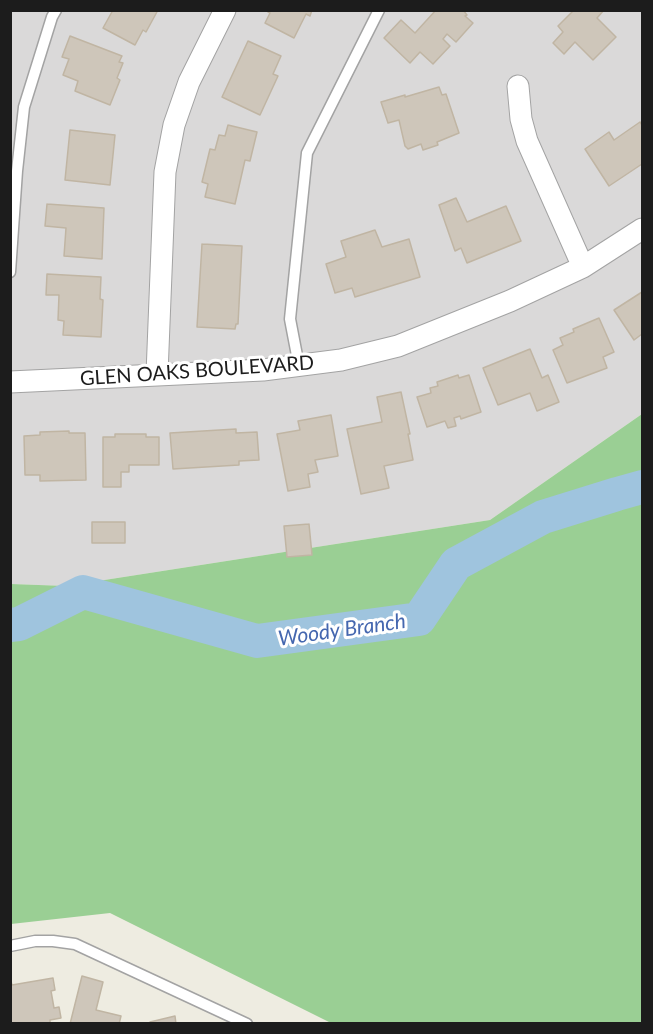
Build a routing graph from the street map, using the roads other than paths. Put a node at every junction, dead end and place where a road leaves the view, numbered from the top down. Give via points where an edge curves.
1 (56, 10) edge
2 (225, 10) edge
3 (379, 10) edge
4 (518, 86) dead end
5 (642, 229) edge
6 (584, 267) junction
7 (10, 272) edge
8 (299, 366) junction
9 (157, 374) junction
10 (10, 382) edge
11 (10, 946) edge
12 (247, 1023) edge

1 - 7 lane via 24,107
2 - 9 street via 189,82 174,125 165,172
3 - 8 lane via 307,153 290,319
4 - 6 street via 527,141
5 - 6 street, GLEN OAKS BOULEVARD
6 - 8 street, GLEN OAKS BOULEVARD via 398,346
8 - 9 street, GLEN OAKS BOULEVARD
9 - 10 street, GLEN OAKS BOULEVARD
11 - 12 lane via 35,941 75,944

